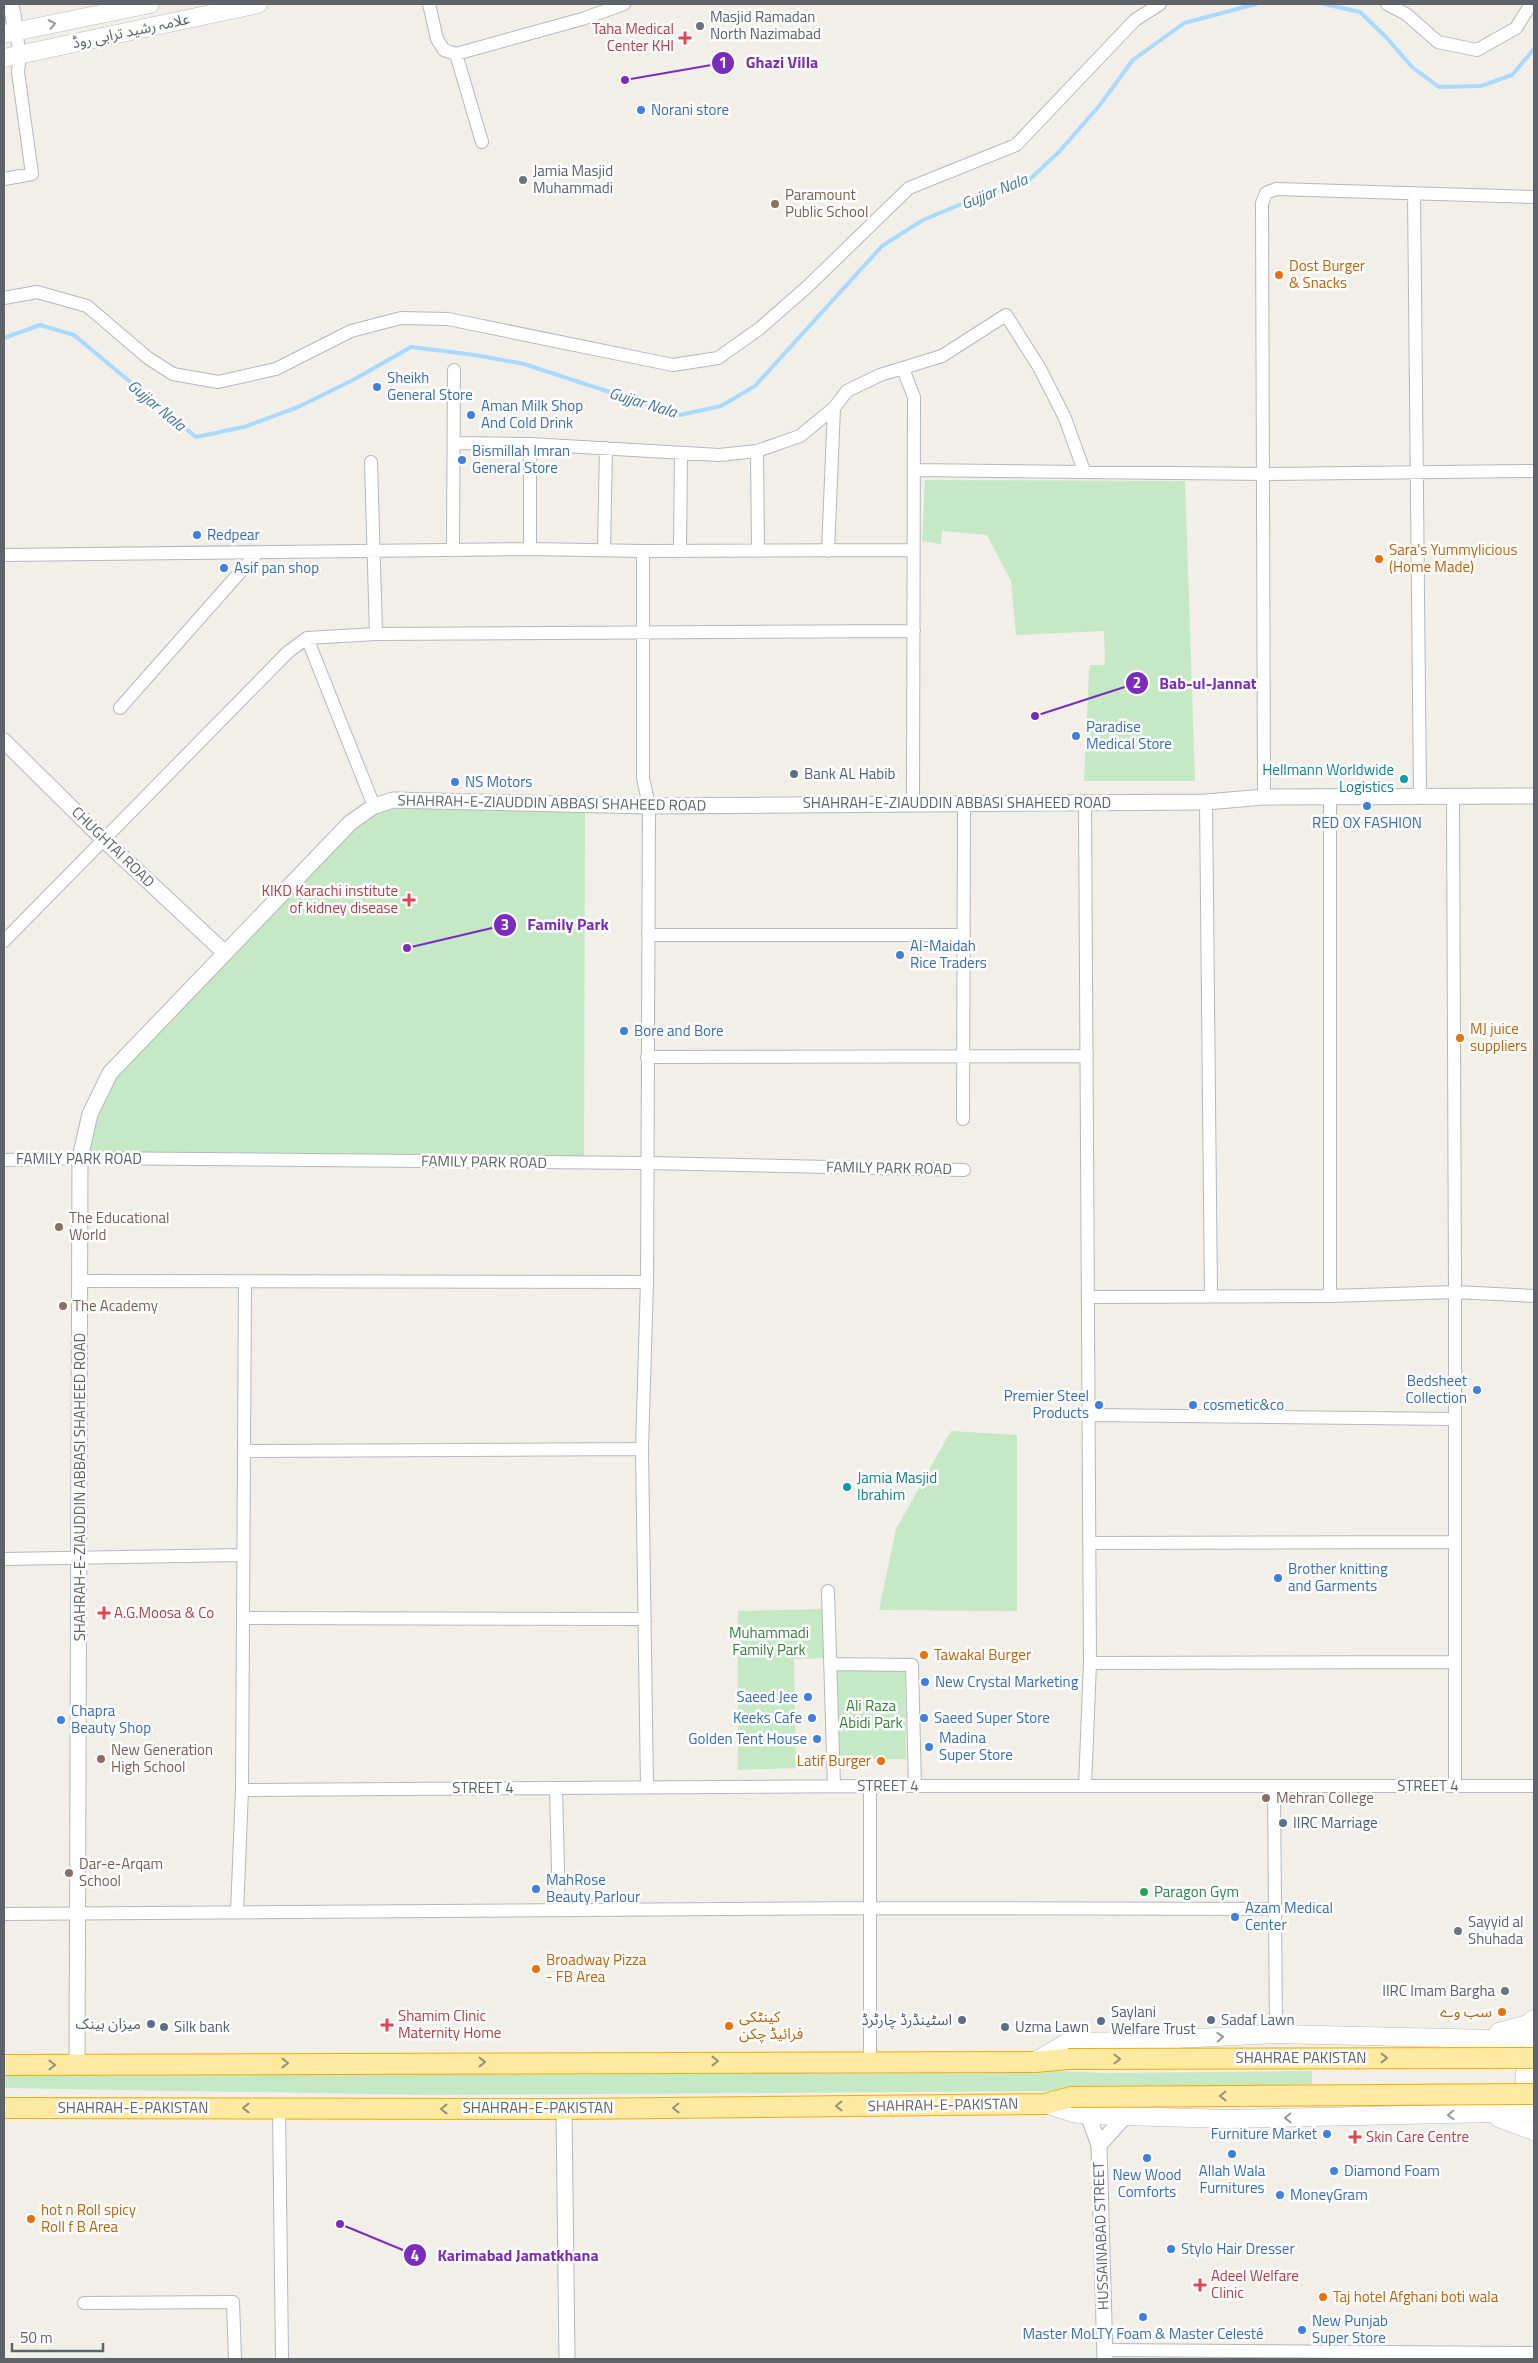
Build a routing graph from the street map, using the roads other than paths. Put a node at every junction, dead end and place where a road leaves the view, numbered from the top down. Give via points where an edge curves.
1 (11, 4) edge
2 (150, 4) edge
3 (258, 4) edge
4 (429, 4) edge
5 (624, 4) edge
6 (1160, 4) edge
7 (1387, 4) edge
8 (1531, 4) edge
9 (10, 33) edge
10 (456, 54) junction
11 (12, 56) edge
12 (482, 142) dead end
13 (4, 179) edge
14 (1414, 193) junction
15 (1534, 197) edge
16 (4, 298) edge
17 (903, 369) junction
18 (454, 370) dead end
19 (834, 408) junction
20 (454, 443) junction
21 (530, 444) junction
22 (606, 448) junction
23 (757, 451) junction
24 (681, 453) junction
25 (371, 462) dead end
26 (914, 470) junction
27 (1084, 471) junction
28 (1534, 471) edge
29 (1418, 472) junction
30 (1264, 474) junction
31 (453, 549) junction
32 (530, 549) junction
33 (604, 550) junction
34 (680, 550) junction
35 (758, 550) junction
36 (913, 550) junction
37 (374, 551) junction
38 (643, 551) junction
39 (828, 551) junction
40 (257, 553) junction
41 (4, 555) edge
42 (914, 631) junction
43 (643, 632) junction
44 (376, 634) junction
45 (307, 638) junction
46 (120, 708) dead end
47 (4, 741) edge
48 (1420, 795) junction
49 (1452, 796) junction
50 (1534, 796) edge
51 (1264, 797) junction
52 (1330, 797) junction
53 (1085, 802) junction
54 (1206, 802) junction
55 (964, 803) junction
56 (913, 804) junction
57 (374, 806) junction
58 (649, 806) junction
59 (103, 839) junction
60 (648, 935) junction
61 (964, 935) junction
62 (4, 941) edge
63 (224, 952) junction
64 (964, 1055) junction
65 (1087, 1056) junction
66 (647, 1057) junction
67 (963, 1119) dead end
68 (80, 1158) junction
69 (4, 1160) edge
70 (647, 1163) junction
71 (964, 1170) dead end
72 (80, 1281) junction
73 (245, 1282) junction
74 (647, 1282) junction
75 (1455, 1292) junction
76 (1211, 1296) junction
77 (1330, 1296) junction
78 (1534, 1296) edge
79 (1088, 1297) junction
80 (1089, 1415) junction
81 (1455, 1419) junction
82 (642, 1449) junction
83 (244, 1452) junction
84 (1089, 1542) junction
85 (1455, 1542) junction
86 (243, 1555) junction
87 (79, 1557) junction
88 (4, 1559) edge
89 (828, 1591) dead end
90 (243, 1618) junction
91 (645, 1619) junction
92 (1455, 1662) junction
93 (1090, 1663) junction
94 (830, 1664) junction
95 (834, 1786) junction
96 (870, 1786) junction
97 (915, 1786) junction
98 (1085, 1786) junction
99 (1274, 1786) junction
100 (1455, 1786) junction
101 (1534, 1786) edge
102 (647, 1787) junction
103 (556, 1788) junction
104 (242, 1790) junction
105 (868, 1908) junction
106 (1274, 1908) junction
107 (559, 1910) junction
108 (237, 1912) junction
109 (78, 1913) junction
110 (4, 1914) edge
111 (1534, 2019) edge
112 (1276, 2034) junction
113 (1383, 2035) junction
114 (1534, 2037) edge
115 (1534, 2046) edge
116 (1534, 2058) edge
117 (870, 2061) junction
118 (1034, 2062) junction
119 (4, 2065) edge
120 (78, 2065) junction
121 (1534, 2094) edge
122 (1045, 2104) junction
123 (4, 2108) edge
124 (279, 2108) junction
125 (564, 2109) junction
126 (1534, 2111) edge
127 (1484, 2114) junction
128 (1088, 2115) junction
129 (1126, 2115) junction
130 (1534, 2130) edge
131 (1099, 2145) junction
132 (84, 2303) dead end
133 (1534, 2353) edge
134 (1105, 2355) edge
135 (1425, 2356) edge
136 (235, 2359) edge
137 (282, 2359) edge
138 (567, 2359) edge

1 - 9 street
9 -> 2 main road, علامہ رشید ترابی روڈ
3 - 11 main road, علامہ رشید ترابی روڈ
4 - 10 street via 437,39 444,50
5 - 10 street
6 - 16 street via 1135,20 1016,145 909,188 807,287 759,329 718,358 672,365 448,319 401,318 351,331 276,369 218,382 173,374 148,358 87,306 37,292
7 - 8 street via 1406,14 1438,42 1477,50 1516,28
9 - 11 street
10 - 12 street
11 - 13 street via 18,72 32,174
14 - 15 street
14 - 29 street
14 - 30 street via 1276,188 1266,193 1262,203
17 - 19 street via 880,375 847,391
17 - 26 street via 914,397
17 - 27 street via 942,356 1006,315 1039,367 1065,418
18 - 20 street
19 - 23 street via 800,436
19 - 39 street
20 - 21 street
20 - 31 street
21 - 22 street
21 - 32 street
22 - 24 street
22 - 33 street
23 - 24 street via 719,455
23 - 35 street
24 - 34 street
25 - 37 street
26 - 27 street
26 - 36 street
27 - 30 street
28 - 29 street
29 - 30 street
29 - 48 street
30 - 51 street
31 - 32 street
31 - 37 street
32 - 33 street
33 - 38 street
34 - 35 street
34 - 38 street
35 - 39 street
36 - 39 street
36 - 42 street
37 - 40 street
37 - 44 street
38 - 43 street
40 - 41 street
40 - 46 street
42 - 43 street
42 - 56 street
43 - 44 street
43 - 58 street via 643,778
44 - 45 street
45 - 57 street
45 - 59 street via 288,652
47 - 59 street, CHUGHTAI ROAD
48 - 49 street, SHAHRAH-E-ZIAUDDIN ABBASI SHAHEED ROAD
48 - 52 street, SHAHRAH-E-ZIAUDDIN ABBASI SHAHEED ROAD
49 - 50 street, SHAHRAH-E-ZIAUDDIN ABBASI SHAHEED ROAD
49 - 75 street
51 - 52 street, SHAHRAH-E-ZIAUDDIN ABBASI SHAHEED ROAD
51 - 54 street, SHAHRAH-E-ZIAUDDIN ABBASI SHAHEED ROAD
52 - 77 street
53 - 54 street, SHAHRAH-E-ZIAUDDIN ABBASI SHAHEED ROAD
53 - 55 street, SHAHRAH-E-ZIAUDDIN ABBASI SHAHEED ROAD
53 - 65 street
54 - 76 street
55 - 56 street, SHAHRAH-E-ZIAUDDIN ABBASI SHAHEED ROAD
55 - 61 street
56 - 58 street, SHAHRAH-E-ZIAUDDIN ABBASI SHAHEED ROAD
57 - 58 street, SHAHRAH-E-ZIAUDDIN ABBASI SHAHEED ROAD via 393,800
57 - 63 street, SHAHRAH-E-ZIAUDDIN ABBASI SHAHEED ROAD via 350,823
58 - 60 street
59 - 62 street
59 - 63 street, CHUGHTAI ROAD
60 - 61 street
60 - 66 street
61 - 64 street
63 - 68 street, SHAHRAH-E-ZIAUDDIN ABBASI SHAHEED ROAD via 110,1074 90,1114
64 - 65 street
64 - 66 street
64 - 67 street
65 - 79 street
66 - 70 street
68 - 69 street, FAMILY PARK ROAD
68 - 70 street, FAMILY PARK ROAD
68 - 72 street, SHAHRAH-E-ZIAUDDIN ABBASI SHAHEED ROAD
70 - 71 street, FAMILY PARK ROAD
70 - 74 street
72 - 73 street
72 - 87 street, SHAHRAH-E-ZIAUDDIN ABBASI SHAHEED ROAD
73 - 74 street
73 - 83 street
74 - 82 street
75 - 77 street
75 - 78 street
75 - 81 street
76 - 77 street
76 - 79 street
79 - 80 street
80 - 81 street
80 - 84 street
81 - 85 street
82 - 83 street
82 - 91 street
83 - 86 street
84 - 85 street
84 - 93 street
85 - 92 street
86 - 87 street
86 - 90 street
87 - 88 street
87 - 109 street, SHAHRAH-E-ZIAUDDIN ABBASI SHAHEED ROAD
89 - 94 street
90 - 91 street
90 - 104 street
91 - 102 street
92 - 93 street
92 - 100 street
93 - 98 street
94 - 95 street
94 - 97 street via 912,1665
95 - 96 street, STREET 4
95 - 102 street, STREET 4
96 - 97 street, STREET 4
96 - 105 street
97 - 98 street, STREET 4
98 - 99 street, STREET 4
99 - 100 street, STREET 4
99 - 106 street
100 - 101 street, STREET 4
102 - 103 street, STREET 4
103 - 104 street, STREET 4
103 - 107 street
104 - 108 street
105 - 106 street
105 - 107 street
105 - 117 street
106 - 112 street
107 - 108 street
108 - 109 street
109 - 110 street
109 - 120 street, SHAHRAH-E-ZIAUDDIN ABBASI SHAHEED ROAD
111 - 113 main road via 1528,2024 1495,2032
112 - 113 main road
118 -> 112 main road via 1068,2042 1137,2042
113 - 114 main road via 1492,2039
115 - 126 main road via 1527,2060 1525,2087
118 -> 116 highway, SHAHRAE PAKISTAN, bridge via 1068,2059
117 - 118 highway
120 -> 117 highway
119 -> 120 highway
121 -> 122 highway, SHAHRAH-E-PAKISTAN, bridge via 1071,2097
122 -> 125 highway, SHAHRAH-E-PAKISTAN
122 - 128 main road
124 -> 123 highway, SHAHRAH-E-PAKISTAN
125 -> 124 highway, SHAHRAH-E-PAKISTAN
124 - 137 street
125 - 138 street
126 - 127 main road
127 -> 129 main road via 1229,2119
127 - 130 main road
128 - 129 main road
128 - 131 street, HUSSAINABAD STREET
129 - 131 street
131 - 134 street, HUSSAINABAD STREET
132 - 136 street via 233,2302
133 - 135 street
134 - 135 street

